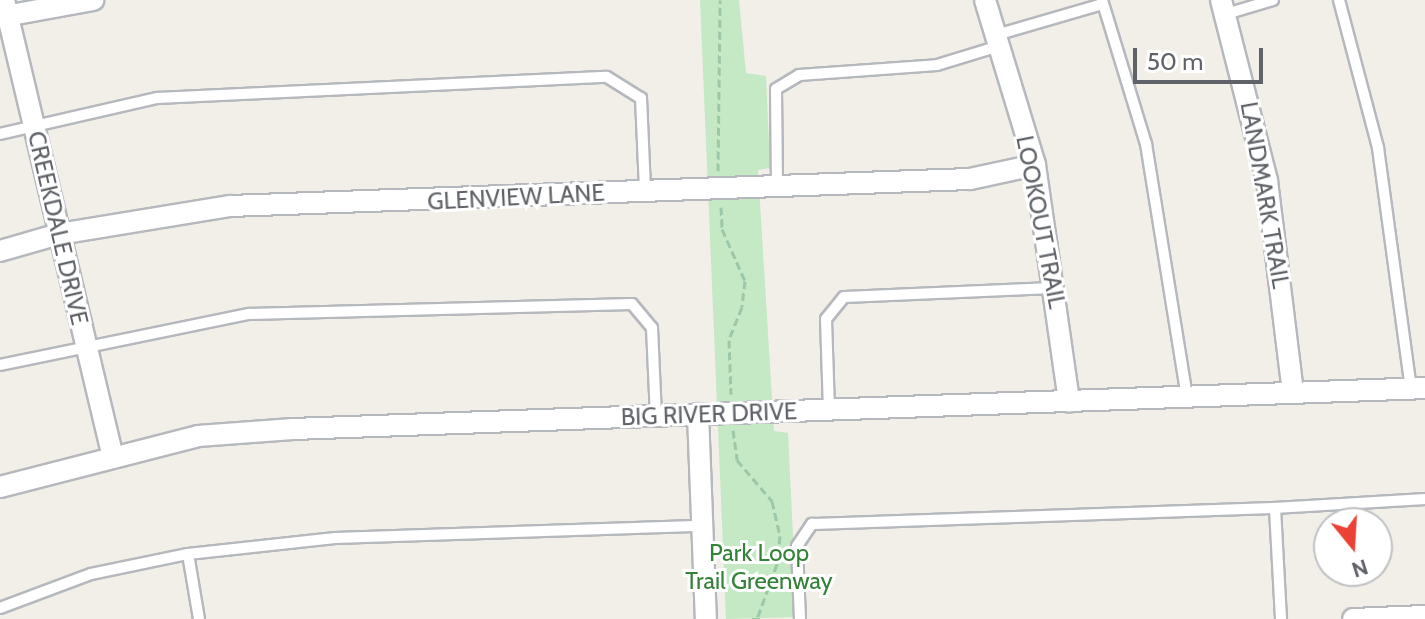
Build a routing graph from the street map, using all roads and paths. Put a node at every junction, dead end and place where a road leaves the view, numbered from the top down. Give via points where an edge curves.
1 (93, 0) edge
2 (720, 0) edge
3 (985, 0) edge
4 (1273, 0) edge
5 (1339, 0) edge
6 (1103, 2) edge
7 (1223, 7) edge
8 (4, 11) edge
9 (997, 41) junction
10 (34, 125) junction
11 (0, 134) edge
12 (1035, 165) junction
13 (719, 178) dead end
14 (777, 186) junction
15 (645, 191) junction
16 (720, 201) dead end
17 (59, 234) junction
18 (0, 251) edge
19 (1055, 288) junction
20 (86, 344) junction
21 (0, 365) edge
22 (1418, 389) edge
23 (1293, 392) junction
24 (1187, 398) junction
25 (731, 402) dead end
26 (1069, 402) junction
27 (829, 410) junction
28 (698, 414) junction
29 (656, 415) junction
30 (733, 426) dead end
31 (112, 455) junction
32 (0, 487) edge
33 (1425, 499) edge
34 (1275, 508) junction
35 (701, 526) junction
36 (188, 554) junction
37 (0, 608) edge
38 (1425, 616) edge
39 (755, 618) edge
40 (199, 619) edge
41 (706, 619) edge
42 (763, 619) edge
43 (800, 619) edge
44 (1281, 619) edge
45 (1353, 619) edge

1 - 8 street
2 - 13 path
3 - 9 street, LOOKOUT TRAIL
4 - 7 lane
5 - 22 lane via 1378,148
6 - 9 lane
6 - 24 lane via 1146,144
7 - 23 street, LANDMARK TRAIL via 1267,181
8 - 10 street, CREEKDALE DRIVE
9 - 12 street, LOOKOUT TRAIL
9 - 14 lane via 937,65 799,75 776,89
10 - 11 lane
10 - 15 lane via 157,98 607,77 641,98
10 - 17 street, CREEKDALE DRIVE
12 - 14 street, GLENVIEW LANE via 970,179
12 - 19 street, LOOKOUT TRAIL
14 - 15 street, GLENVIEW LANE
15 - 17 street, GLENVIEW LANE via 230,206
16 - 25 path via 722,229 745,281 729,340
17 - 18 street, GLENVIEW LANE
17 - 20 street, CREEKDALE DRIVE
19 - 26 street, LOOKOUT TRAIL
19 - 27 lane via 844,297 826,319
20 - 21 lane
20 - 29 lane via 249,314 632,304 652,328
20 - 31 street, CREEKDALE DRIVE
22 - 23 street, BIG RIVER DRIVE
23 - 24 street, BIG RIVER DRIVE
24 - 26 street, BIG RIVER DRIVE
26 - 27 street, BIG RIVER DRIVE
27 - 28 street, BIG RIVER DRIVE
28 - 29 street, BIG RIVER DRIVE
28 - 35 street
29 - 31 street, BIG RIVER DRIVE via 293,429 198,436
30 - 39 path via 737,460 772,501 780,536 777,564
31 - 32 street, BIG RIVER DRIVE
33 - 34 lane
34 - 43 lane via 812,524 797,546
34 - 44 lane
35 - 36 lane via 335,538
35 - 41 street
36 - 37 lane via 91,574
36 - 40 lane
38 - 45 street
39 - 42 path

